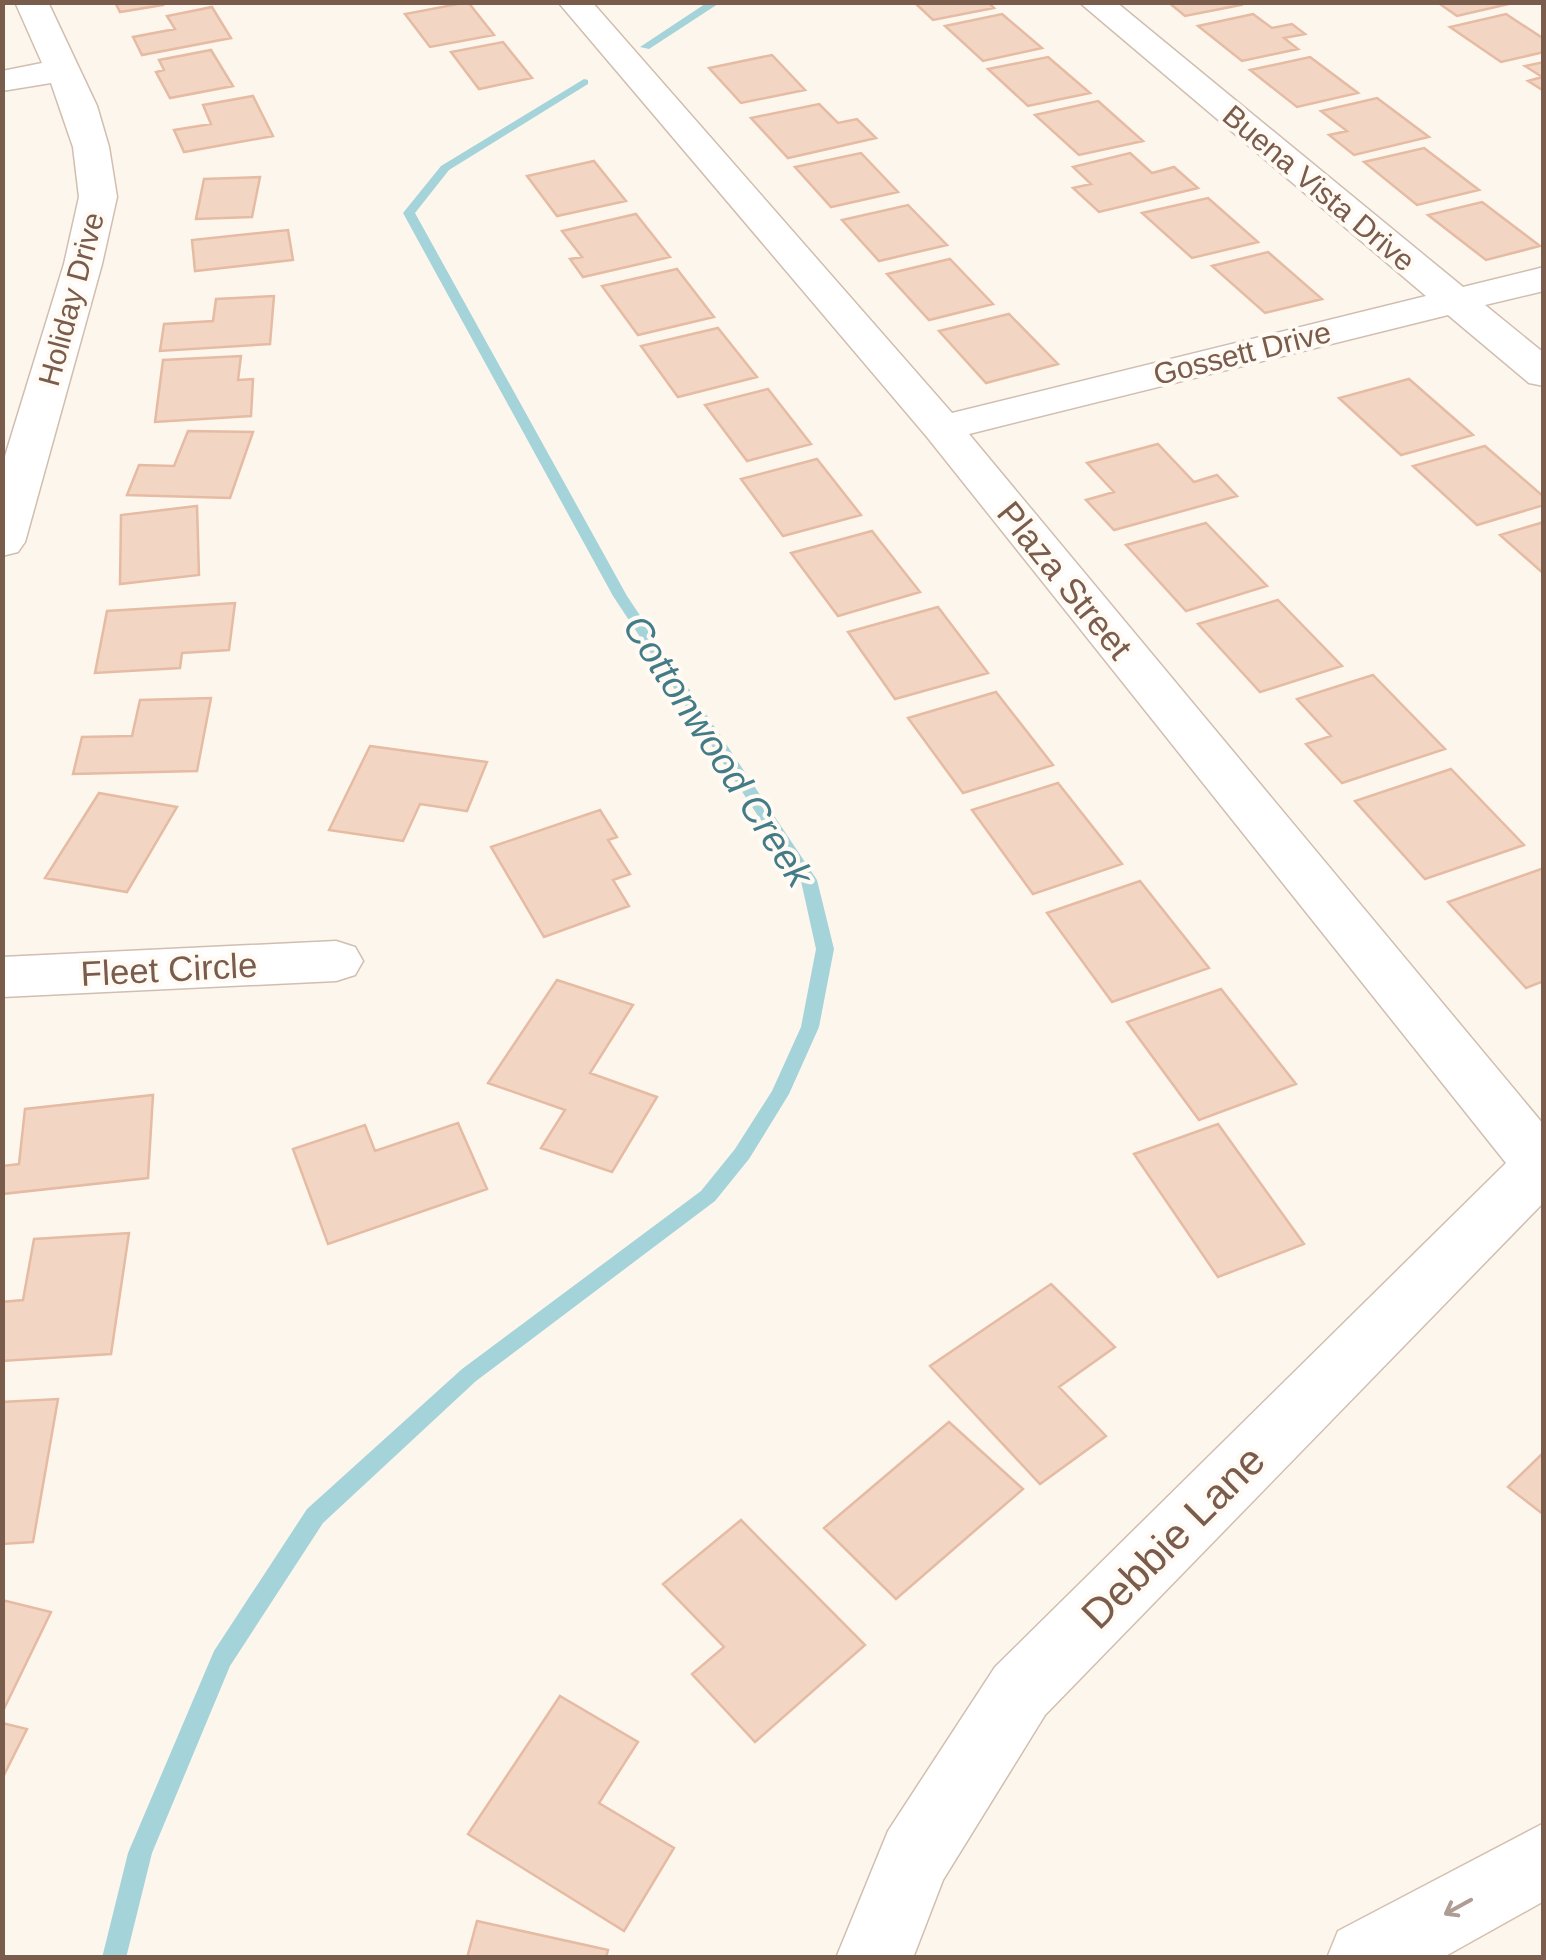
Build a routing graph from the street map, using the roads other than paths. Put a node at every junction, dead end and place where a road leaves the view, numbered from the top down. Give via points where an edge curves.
1 (30, 2) edge
2 (574, 2) edge
3 (1095, 2) edge
4 (62, 70) junction
5 (2, 82) edge
6 (1544, 279) edge
7 (1454, 300) junction
8 (1544, 374) edge
9 (942, 428) junction
10 (2, 542) edge
11 (336, 961) dead end
12 (2, 977) edge
13 (1542, 1167) edge
14 (1544, 1860) edge
15 (874, 1958) edge
16 (1365, 1958) edge

1 - 4 street, Holiday Drive
2 - 9 street, Plaza Street
3 - 7 street, Buena Vista Drive
4 - 5 street
4 - 10 street, Holiday Drive via 91,147 98,197
6 - 7 street, Gossett Drive
7 - 8 street, Buena Vista Drive
7 - 9 street, Gossett Drive
9 - 13 street, Plaza Street
11 - 12 street, Fleet Circle
13 - 15 street, Debbie Lane via 1020,1691 914,1857
14 -> 16 street

